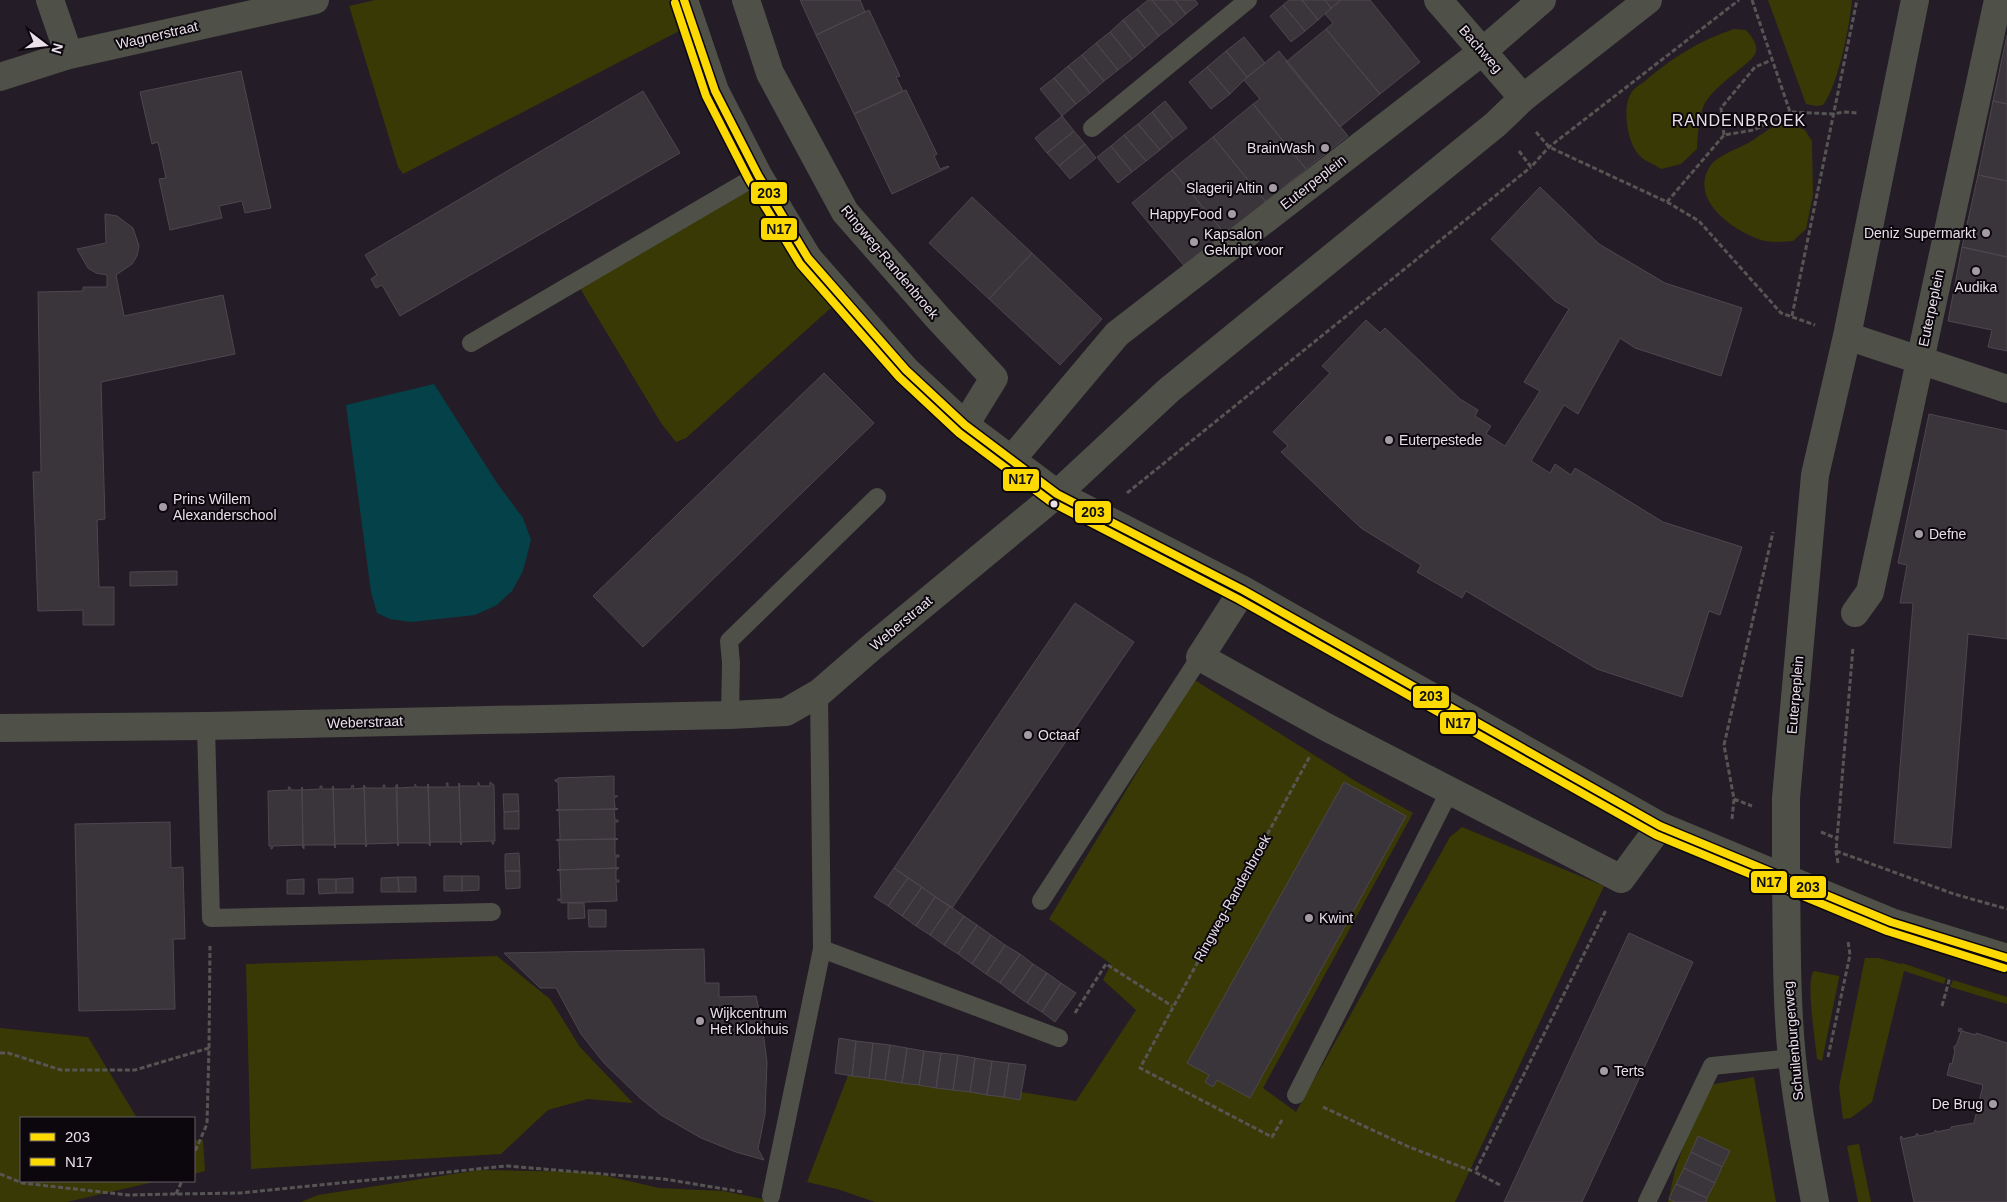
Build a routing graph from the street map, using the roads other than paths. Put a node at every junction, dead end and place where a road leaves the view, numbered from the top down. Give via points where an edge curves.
1 (50, 0) edge
2 (316, 0) edge
3 (684, 0) edge
4 (746, 0) edge
5 (1248, 0) edge
6 (1438, 0) edge
7 (1542, 0) edge
8 (1648, 0) edge
9 (1915, 0) edge
10 (1998, 0) edge
11 (1483, 50) junction
12 (69, 55) junction
13 (0, 77) edge
14 (1523, 98) junction
15 (1092, 128) dead end
16 (758, 175) junction
17 (1847, 336) junction
18 (471, 343) dead end
19 (1919, 361) junction
20 (2007, 389) edge
21 (965, 425) junction
22 (1011, 460) junction
23 (1057, 494) junction
24 (877, 498) dead end
25 (1243, 590) junction
26 (1856, 613) road end
27 (1200, 658) junction
28 (819, 693) junction
29 (730, 715) junction
30 (206, 726) junction
31 (0, 728) edge
32 (1449, 792) junction
33 (1660, 826) junction
34 (1786, 878) junction
35 (1041, 901) dead end
36 (492, 912) dead end
37 (822, 949) junction
38 (2007, 958) edge
39 (1059, 1038) road end
40 (1792, 1058) junction
41 (1296, 1095) dead end
42 (771, 1196) road end
43 (1646, 1202) edge
44 (1815, 1202) edge

1 - 12 street
2 - 12 street, Wagnerstraat
3 - 16 main road via 715,91
4 - 21 street, Ringweg-Randenbroek via 770,73 844,212 994,378
5 - 15 lane
6 - 11 street, Bachweg
7 - 11 street, Euterpeplein
8 - 14 street
9 - 17 street, Euterpeplein
10 - 19 street, Euterpeplein
11 - 14 street, Bachweg
11 - 22 street, Euterpeplein via 1117,334
12 - 13 street, Wagnerstraat
14 - 23 street via 1496,124 1169,390
16 - 18 lane
16 - 21 main road via 808,258 906,370
17 - 19 street
17 - 34 street, Euterpeplein via 1815,475 1786,798
19 - 20 street
19 - 26 street, Euterpeplein via 1870,592
21 - 22 main road
22 - 23 main road
23 - 25 main road
23 - 28 street, Weberstraat
24 - 29 lane via 729,641
25 - 27 street
25 - 33 main road
27 - 32 street
27 - 35 lane
28 - 29 street, Weberstraat via 786,712
28 - 37 lane
29 - 30 street, Weberstraat
30 - 31 street, Weberstraat
30 - 36 lane via 211,918
32 - 33 street via 1621,879
32 - 41 lane
33 - 34 main road
34 - 38 main road via 1891,922
34 - 40 main road, Schuilenburgerweg
37 - 39 lane
37 - 42 lane
40 - 43 lane via 1712,1066
40 - 44 main road, Schuilenburgerweg

